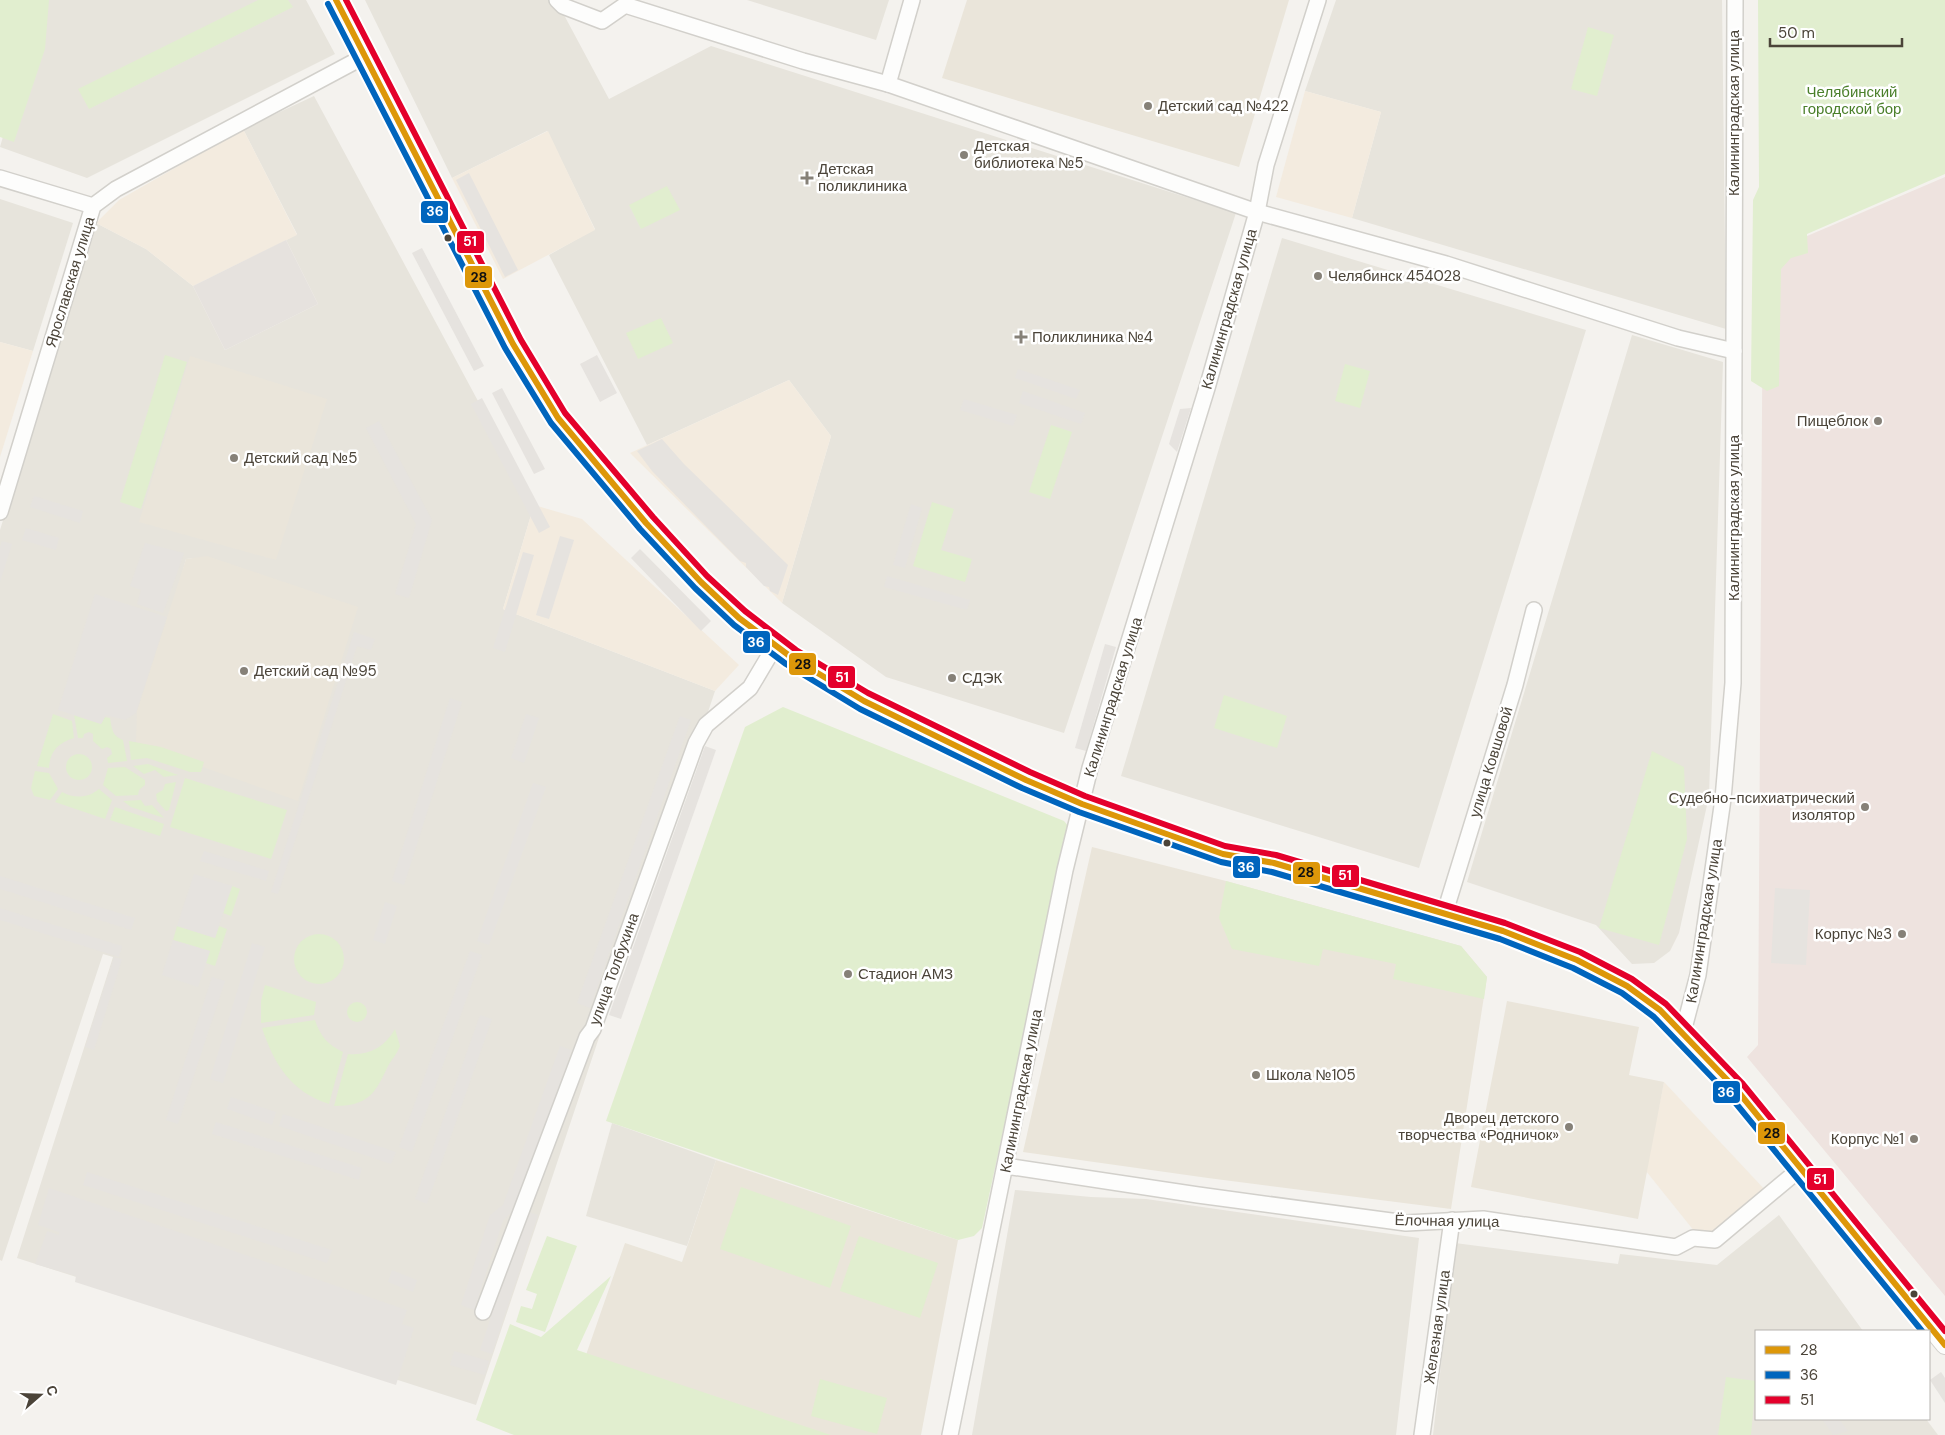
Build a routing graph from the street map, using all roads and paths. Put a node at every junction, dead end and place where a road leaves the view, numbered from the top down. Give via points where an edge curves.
1 (336, 0) edge
2 (912, 0) edge
3 (1318, 0) edge
4 (1735, 0) edge
5 (560, 3) edge
6 (365, 56) junction
7 (888, 84) junction
8 (0, 178) edge
9 (93, 206) junction
10 (1257, 212) junction
11 (1734, 351) junction
12 (0, 512) edge
13 (1534, 610) dead end
14 (775, 646) junction
15 (1082, 804) junction
16 (1444, 912) junction
17 (1683, 1032) junction
18 (1006, 1166) junction
19 (1801, 1168) junction
20 (1452, 1220) junction
21 (483, 1312) dead end
22 (1945, 1345) edge
23 (950, 1435) edge
24 (1422, 1435) edge

1 - 6 street
2 - 7 street
3 - 10 street, Калининградская улица via 1266,165
4 - 11 street, Калининградская улица
5 - 7 street via 602,21 625,5
6 - 9 street, Ярославская улица via 116,190
6 - 14 street via 513,344 558,418 607,479 701,582
7 - 10 street
8 - 9 street
9 - 12 street, Ярославская улица
10 - 11 street via 1446,264 1678,338
10 - 15 street, Калининградская улица via 1201,407 1114,684
11 - 17 street, Калининградская улица via 1734,627 1730,729 1698,975
13 - 16 street, улица Ковшовой via 1515,685
14 - 15 street via 864,701
14 - 21 street, улица Толбухина via 750,688 706,725 696,743 592,1029
15 - 16 street via 1223,854 1274,863
15 - 18 street, Калининградская улица via 1065,870
16 - 17 street via 1542,944 1593,968 1634,991
17 - 19 street via 1736,1089
18 - 20 street, Ёлочная улица via 1406,1223
18 - 23 street, Калининградская улица
19 - 20 street, Ёлочная улица via 1715,1240 1693,1238 1676,1247 1483,1219
19 - 22 street
20 - 24 street, Железная улица

